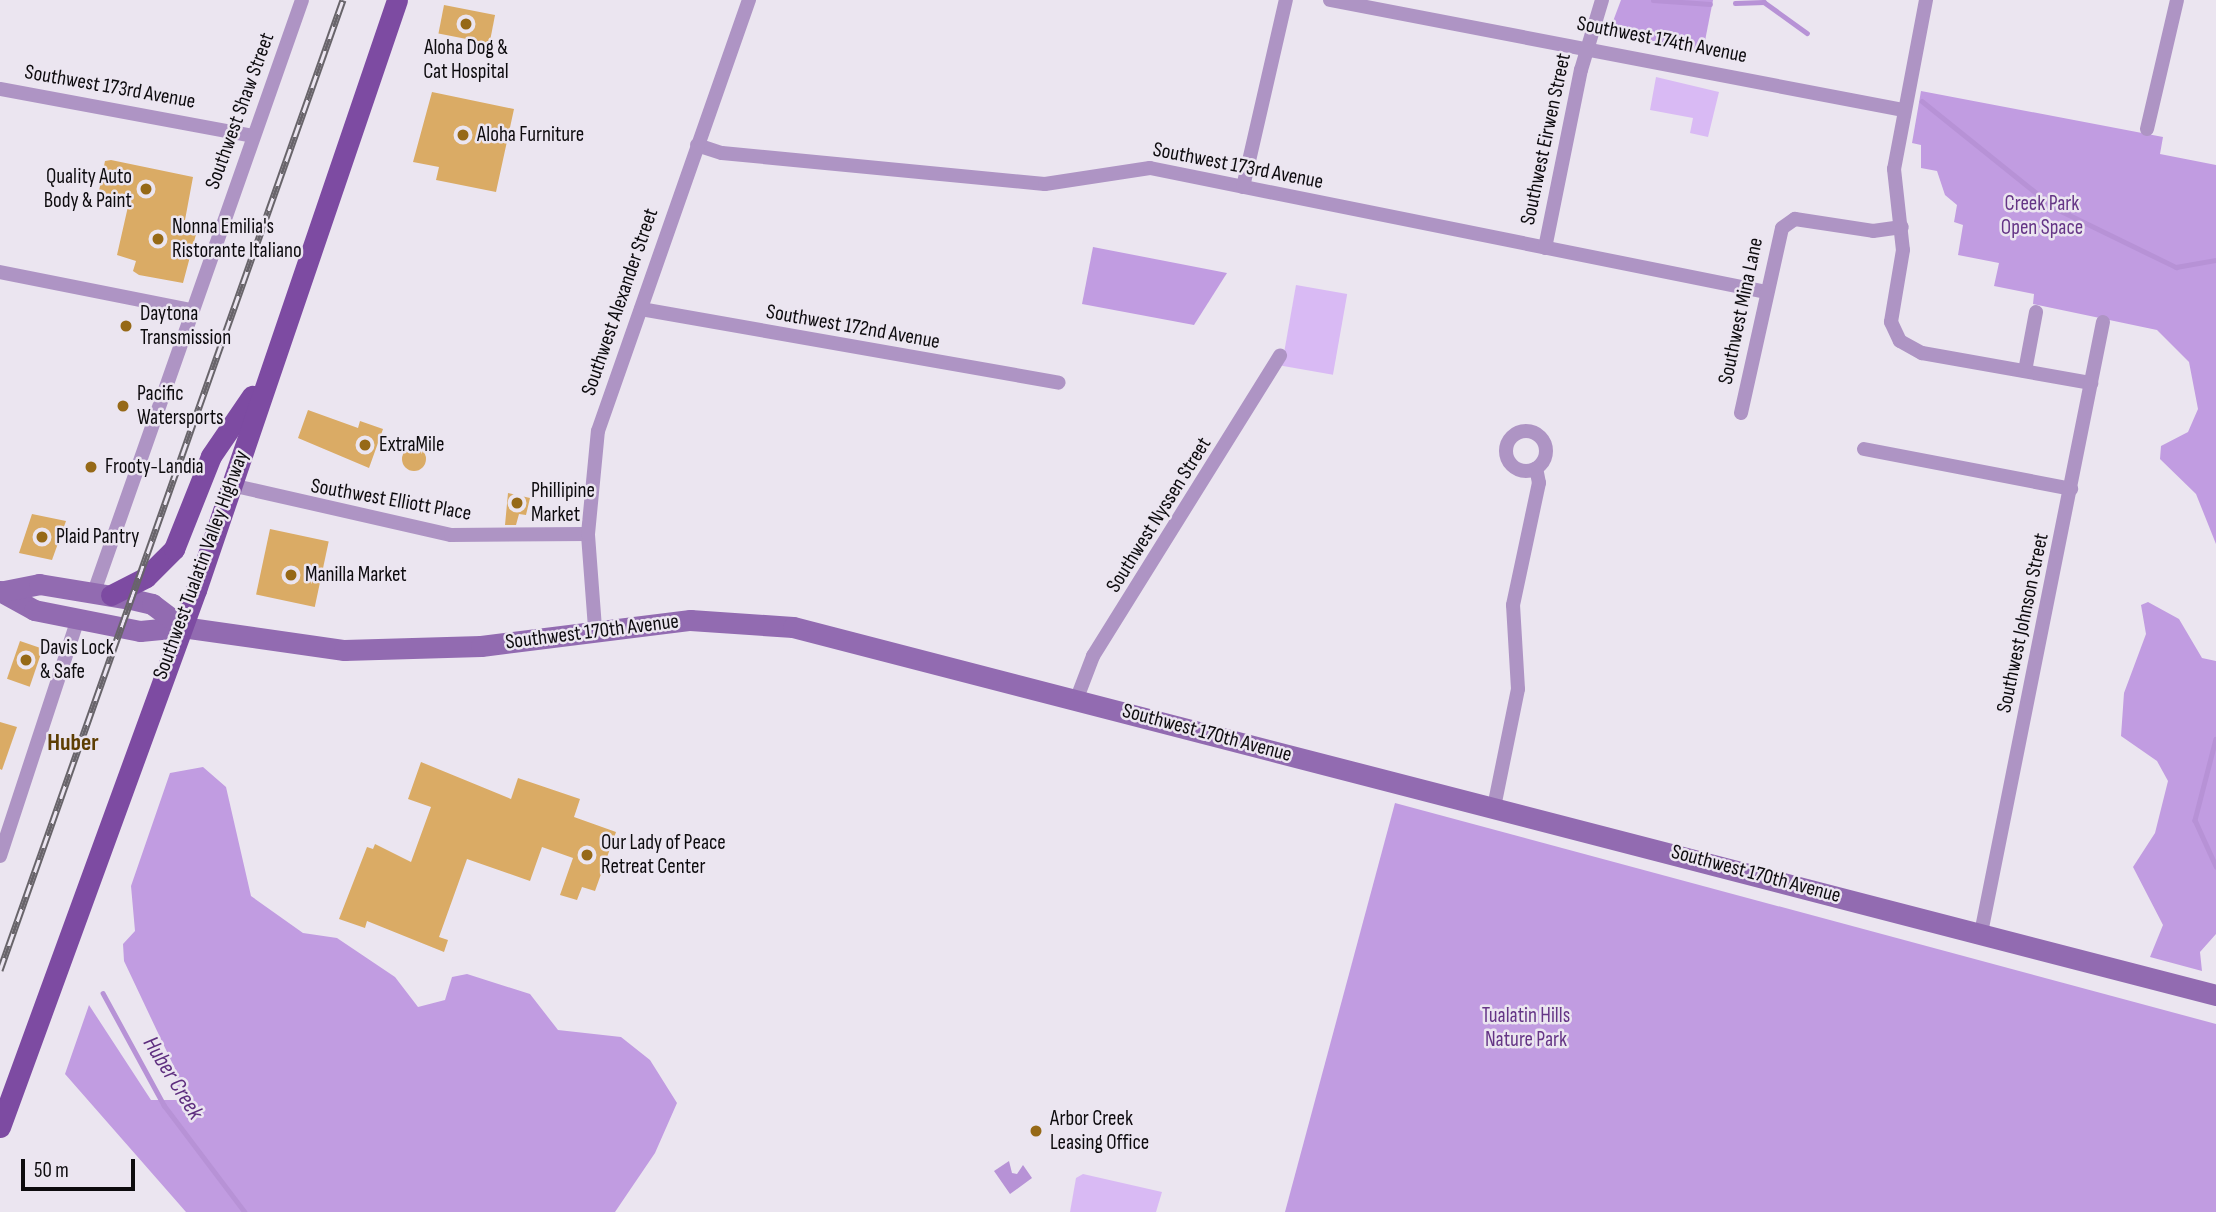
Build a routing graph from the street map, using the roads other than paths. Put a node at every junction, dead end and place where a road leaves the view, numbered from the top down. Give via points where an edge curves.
1 (302, 0) edge
2 (397, 0) edge
3 (750, 0) edge
4 (1286, 0) edge
5 (1330, 0) edge
6 (1602, 0) edge
7 (1926, 0) edge
8 (2177, 0) edge
9 (1587, 47) junction
10 (0, 89) edge
11 (1903, 110) junction
12 (2147, 129) dead end
13 (253, 136) junction
14 (697, 145) junction
15 (1243, 187) junction
16 (1902, 227) junction
17 (1545, 248) junction
18 (0, 272) edge
19 (1766, 292) junction
20 (641, 309) junction
21 (191, 310) junction
22 (2036, 312) dead end
23 (2103, 322) dead end
24 (1280, 356) dead end
25 (2025, 371) junction
26 (265, 377) junction
27 (1059, 383) dead end
28 (2091, 383) junction
29 (1741, 412) dead end
30 (1864, 449) dead end
31 (1536, 468) dead end
32 (231, 485) junction
33 (2070, 489) junction
34 (588, 534) junction
35 (2, 591) edge
36 (102, 594) junction
37 (78, 619) junction
38 (182, 627) junction
39 (595, 628) junction
40 (1077, 698) junction
41 (1494, 807) junction
42 (0, 856) edge
43 (1981, 933) junction
44 (2216, 995) edge
45 (0, 1128) edge

1 - 13 street, Southwest Shaw Street
2 - 26 main road, Southwest Tualatin Valley Highway
3 - 14 street, Southwest Alexander Street
4 - 15 street
5 - 9 street, Southwest 174th Avenue
6 - 9 street, Southwest Eirwen Street
7 - 11 street
8 - 12 street
9 - 11 street, Southwest 174th Avenue
9 - 17 street, Southwest Eirwen Street
10 - 13 street, Southwest 173rd Avenue
11 - 16 street via 1894,169
13 - 21 street, Southwest Shaw Street
14 - 15 street, Southwest 173rd Avenue via 722,153 1036,183 1150,168
14 - 20 street, Southwest Alexander Street
15 - 17 street, Southwest 173rd Avenue
16 - 19 street, Southwest Mina Lane via 1873,230 1788,221 1778,237
16 - 25 street via 1891,322 1900,341 1922,353
17 - 19 street, Southwest 173rd Avenue
18 - 21 street
19 - 29 street, Southwest Mina Lane
20 - 27 street, Southwest 172nd Avenue
20 - 34 street, Southwest Alexander Street via 598,431
21 - 36 street, Southwest Shaw Street
22 - 25 street
23 - 28 street, Southwest Johnson Street
24 - 40 street, Southwest Nyssen Street via 1093,656
25 - 28 street
26 - 32 main road, Southwest Tualatin Valley Highway
26 - 36 main road via 211,456 174,549 146,577
28 - 33 street, Southwest Johnson Street
30 - 33 street
31 - 41 street via 1539,483 1513,605 1518,689
32 - 34 street, Southwest Elliott Place via 451,535
32 - 38 main road, Southwest Tualatin Valley Highway
33 - 43 street, Southwest Johnson Street
34 - 39 street, Southwest Alexander Street
35 - 36 main road, Southwest 170th Avenue via 39,584
35 - 37 main road, Southwest 170th Avenue via 34,610
36 - 38 main road, Southwest 170th Avenue via 152,604
37 - 38 main road, Southwest 170th Avenue via 140,631
37 - 42 street
38 - 39 main road, Southwest 170th Avenue via 295,646 385,651 481,646
38 - 45 main road, Southwest Tualatin Valley Highway
39 - 40 main road, Southwest 170th Avenue via 690,620 766,623
40 - 41 main road, Southwest 170th Avenue
41 - 43 main road, Southwest 170th Avenue
43 - 44 main road, Southwest 170th Avenue

